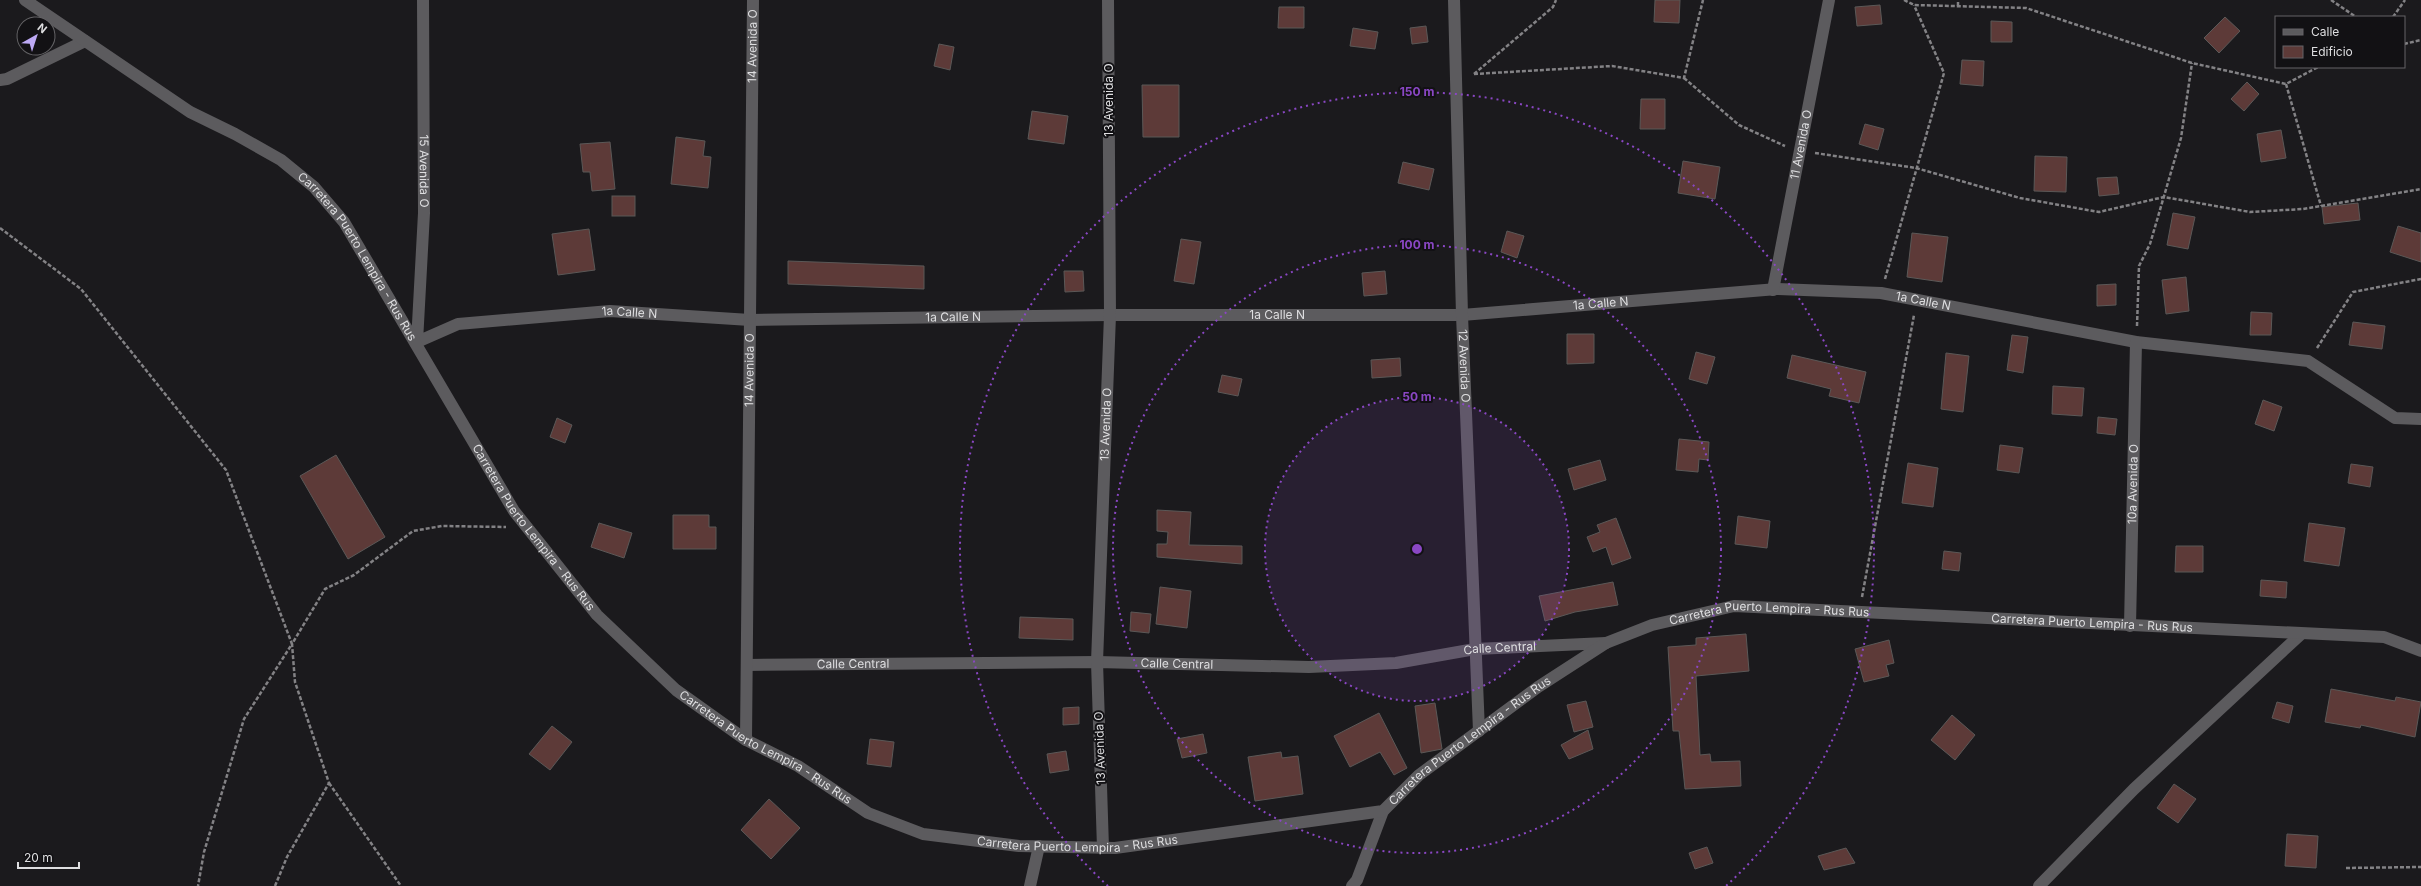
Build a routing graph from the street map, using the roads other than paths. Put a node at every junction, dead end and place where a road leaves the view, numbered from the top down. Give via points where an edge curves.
1 (25, 0) edge
2 (423, 0) edge
3 (753, 0) edge
4 (1108, 0) edge
5 (1454, 0) edge
6 (1829, 0) edge
7 (85, 41) junction
8 (0, 80) edge
9 (1773, 290) junction
10 (1110, 315) junction
11 (1462, 315) junction
12 (750, 320) junction
13 (417, 342) junction
14 (2136, 342) junction
15 (2421, 420) edge
16 (2130, 626) junction
17 (2301, 634) junction
18 (1606, 643) junction
19 (1475, 649) junction
20 (2421, 651) edge
21 (1097, 662) junction
22 (747, 665) junction
23 (1479, 731) junction
24 (746, 740) junction
25 (1383, 811) junction
26 (1039, 846) junction
27 (1103, 848) junction
28 (1030, 886) edge
29 (1352, 886) edge
30 (2039, 886) edge

1 - 7 street, Carretera Puerto Lempira - Rus Rus
2 - 13 street, 15 Avenida O via 424,213
3 - 12 street, 14 Avenida O
4 - 10 street, 13 Avenida O
5 - 11 street, 12 Avenida O
6 - 9 street, 11 Avenida O
7 - 8 street via 7,79
7 - 13 street, Carretera Puerto Lempira - Rus Rus via 190,112 281,160 314,187 344,222
9 - 11 street, 1a Calle N
9 - 14 street, 1a Calle N via 1881,293
10 - 11 street, 1a Calle N
10 - 12 street, 1a Calle N
10 - 21 street, 13 Avenida O
11 - 19 street, 12 Avenida O
12 - 13 street, 1a Calle N via 610,311 458,324
12 - 22 street, 14 Avenida O
13 - 24 street, Carretera Puerto Lempira - Rus Rus via 514,511 603,621 676,690
14 - 15 street, 1a Calle N via 2308,361 2395,418
14 - 16 street, 10a Avenida O
16 - 17 street, Carretera Puerto Lempira - Rus Rus
16 - 18 street, Carretera Puerto Lempira - Rus Rus via 1734,606 1652,625
17 - 20 street, Carretera Puerto Lempira - Rus Rus via 2384,637
17 - 30 street via 2134,789
18 - 19 street, Calle Central
18 - 23 street, Carretera Puerto Lempira - Rus Rus via 1538,686
19 - 21 street, Calle Central via 1396,664 1309,667
19 - 23 street, 12 Avenida O
21 - 22 street, Calle Central
21 - 27 street, 13 Avenida O
22 - 24 street, 14 Avenida O
23 - 25 street, Carretera Puerto Lempira - Rus Rus via 1419,775
24 - 26 street, Carretera Puerto Lempira - Rus Rus via 798,766 868,813 923,834
25 - 27 street, Carretera Puerto Lempira - Rus Rus
25 - 29 street via 1357,880
26 - 27 street, Carretera Puerto Lempira - Rus Rus
26 - 28 street

